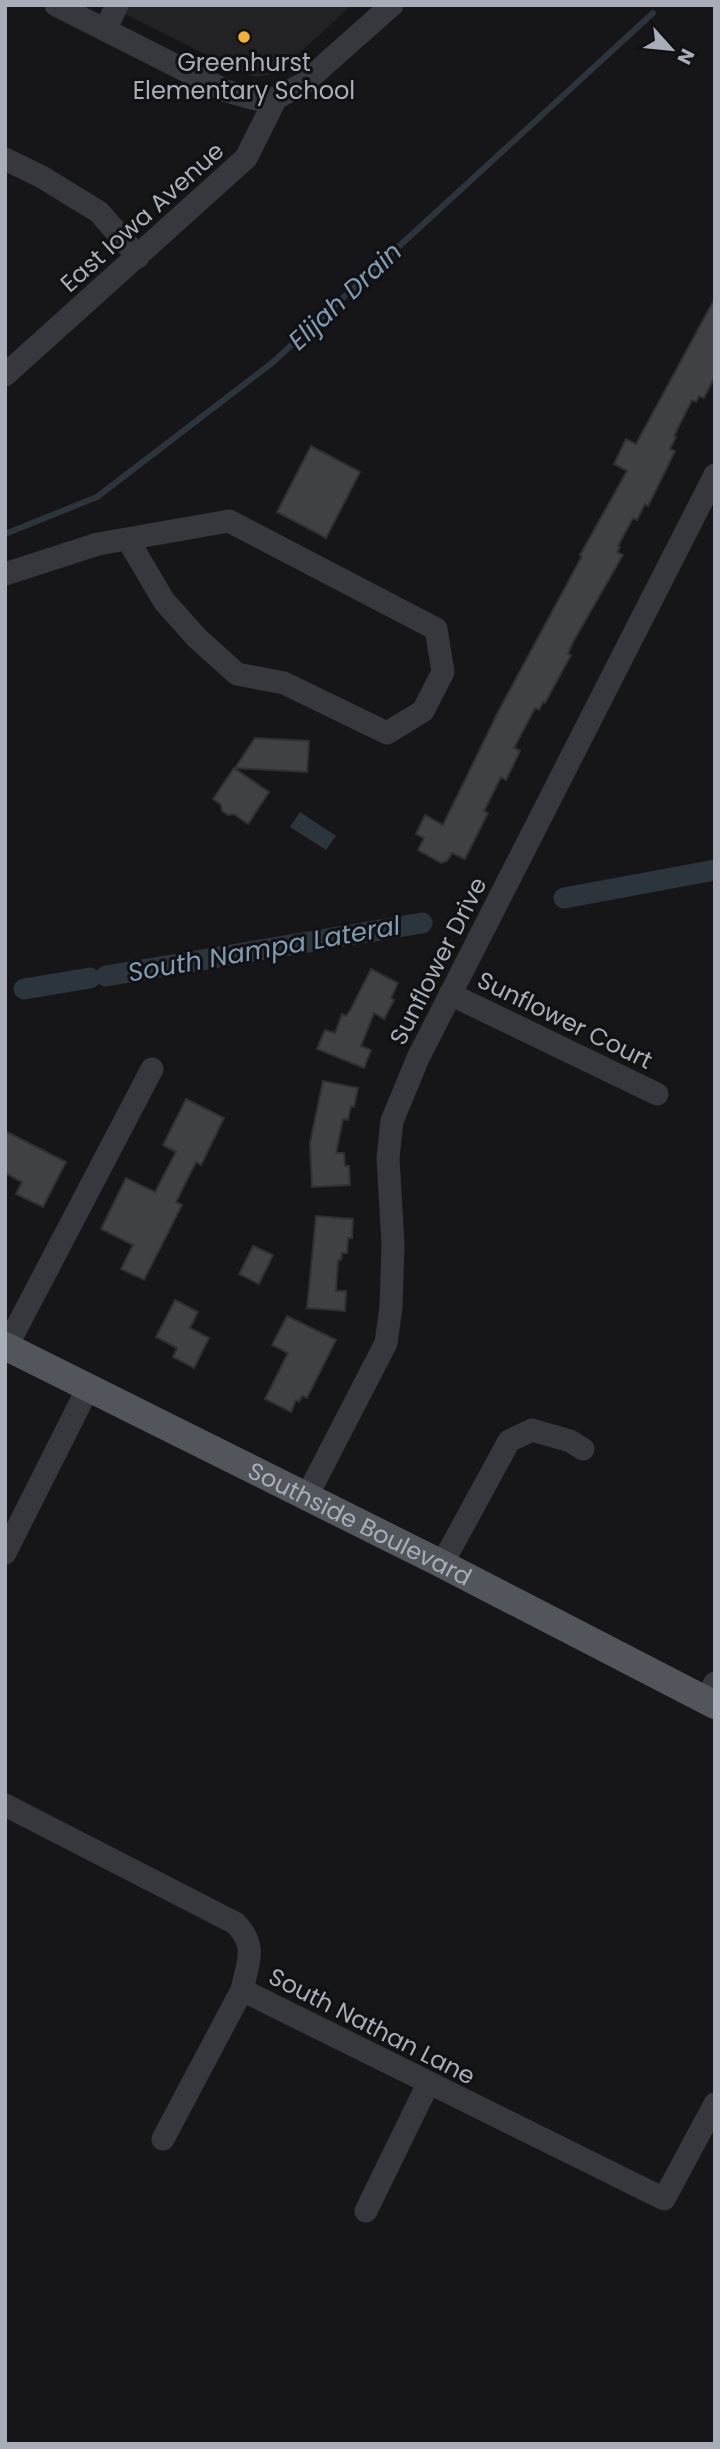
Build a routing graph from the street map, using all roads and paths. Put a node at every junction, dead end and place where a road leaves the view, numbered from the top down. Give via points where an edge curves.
1 (117, 5) edge
2 (390, 6) edge
3 (67, 8) edge
4 (105, 30) junction
5 (276, 98) junction
6 (5, 159) edge
7 (138, 257) junction
8 (5, 375) edge
9 (715, 475) edge
10 (128, 540) junction
11 (5, 574) edge
12 (450, 993) junction
13 (152, 1069) dead end
14 (657, 1094) dead end
15 (6, 1346) edge
16 (88, 1388) junction
17 (583, 1449) dead end
18 (307, 1496) junction
19 (5, 1553) edge
20 (442, 1564) junction
21 (712, 1696) edge
22 (5, 1805) edge
23 (242, 1990) junction
24 (428, 2084) junction
25 (715, 2105) edge
26 (163, 2139) dead end
27 (366, 2211) dead end

1 - 4 street
2 - 5 street via 303,84
3 - 4 street
4 - 5 street via 226,90 259,100
5 - 7 street, East Iowa Avenue via 246,158
6 - 7 street via 99,212
7 - 8 street, East Iowa Avenue
9 - 12 street, Sunflower Drive
10 - 10 street via 229,522 436,629 443,672 423,711 387,733 284,683 237,674 164,601
10 - 11 street via 97,544
12 - 14 street, Sunflower Court
12 - 18 street, Sunflower Drive via 392,1121 388,1158 393,1256 386,1342
13 - 15 street
15 - 16 main road, Southside Boulevard
16 - 18 main road, Southside Boulevard
16 - 19 street
17 - 20 street via 532,1430 509,1441
18 - 20 main road, Southside Boulevard
20 - 21 main road, Southside Boulevard
22 - 23 street, South Nathan Lane via 235,1923 251,1948
23 - 24 street, South Nathan Lane
23 - 26 street
24 - 25 street, South Nathan Lane via 664,2199
24 - 27 street

